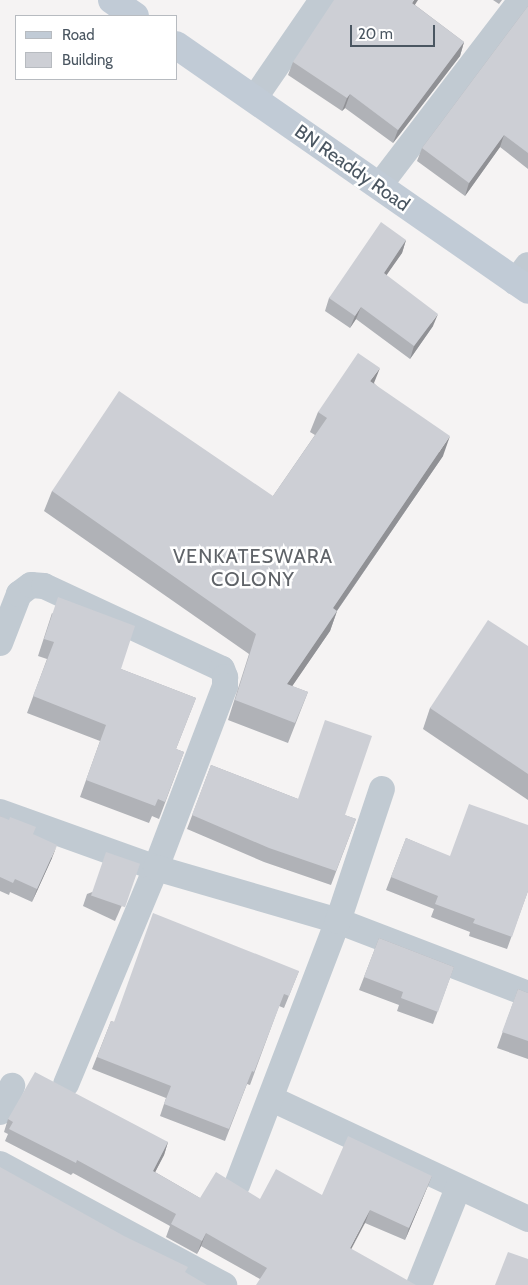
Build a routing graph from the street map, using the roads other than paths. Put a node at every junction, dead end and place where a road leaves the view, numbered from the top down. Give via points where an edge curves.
1 (322, 0) edge
2 (521, 0) edge
3 (178, 46) edge
4 (254, 99) junction
5 (379, 186) junction
6 (524, 279) edge
7 (0, 643) edge
8 (382, 789) dead end
9 (0, 812) edge
10 (156, 868) junction
11 (338, 921) junction
12 (528, 994) edge
13 (66, 1084) dead end
14 (12, 1086) dead end
15 (272, 1099) junction
16 (0, 1112) edge
17 (0, 1164) edge
18 (237, 1184) edge
19 (458, 1188) junction
20 (528, 1218) edge
21 (224, 1285) edge
22 (419, 1285) edge

1 - 4 street
2 - 5 street
3 - 4 street, BN Readdy Road
4 - 5 street, BN Readdy Road
5 - 6 street, BN Readdy Road
7 - 10 street via 19,594 32,585 44,586 222,669 225,686
8 - 11 street
9 - 10 street
10 - 11 street
10 - 13 street
11 - 12 street
11 - 15 street
14 - 16 street
15 - 18 street
15 - 19 street
17 - 21 street
19 - 20 street
19 - 22 street

